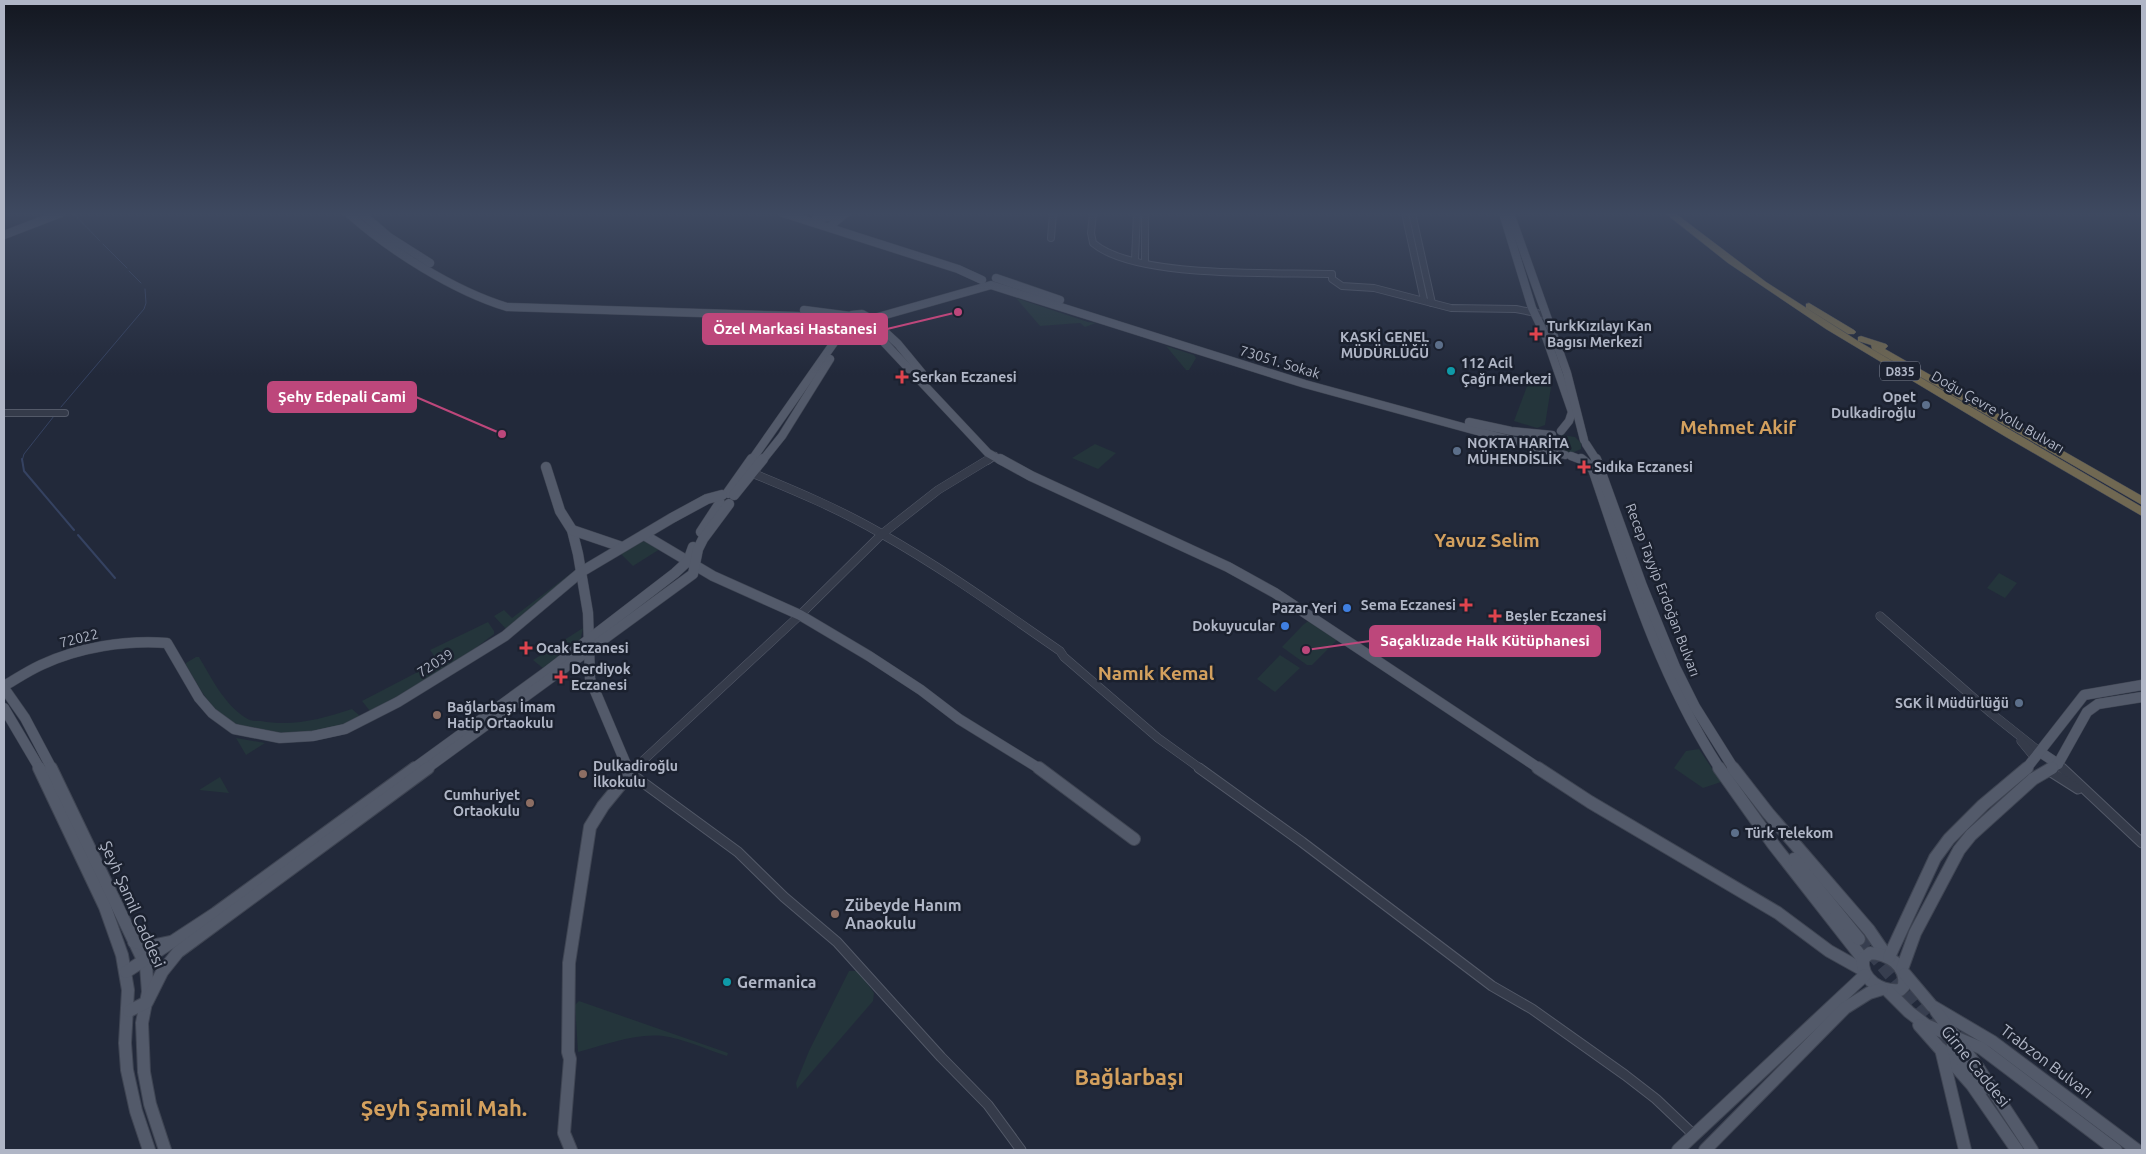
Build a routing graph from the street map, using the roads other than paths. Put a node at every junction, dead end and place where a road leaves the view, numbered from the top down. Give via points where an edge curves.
1 (424, 267) edge
2 (435, 267) edge
3 (950, 267) edge
4 (968, 267) edge
5 (1173, 267) edge
6 (1416, 267) edge
7 (1424, 267) edge
8 (1520, 267) edge
9 (1528, 267) edge
10 (1738, 267) edge
11 (1751, 267) edge
12 (971, 274) junction
13 (990, 280) junction
14 (973, 287) junction
15 (1006, 289) junction
16 (1424, 300) junction
17 (1432, 303) junction
18 (1542, 306) junction
19 (1534, 311) junction
20 (1546, 315) junction
21 (850, 316) junction
22 (868, 317) junction
23 (847, 327) junction
24 (862, 330) junction
25 (1861, 339) junction
26 (65, 412) dead end
27 (4, 413) edge
28 (1556, 433) junction
29 (2017, 440) junction
30 (1585, 442) junction
31 (1568, 455) junction
32 (995, 456) junction
33 (546, 467) dead end
34 (752, 473) junction
35 (2142, 496) edge
36 (727, 498) junction
37 (2142, 501) edge
38 (2142, 512) edge
39 (2142, 519) edge
40 (574, 534) junction
41 (882, 534) junction
42 (644, 535) junction
43 (619, 550) junction
44 (691, 563) junction
45 (581, 572) junction
46 (680, 576) junction
47 (722, 581) junction
48 (800, 615) junction
49 (1880, 616) dead end
50 (167, 643) joint
51 (589, 644) junction
52 (2142, 684) edge
53 (4, 687) edge
54 (2142, 697) edge
55 (4, 708) edge
56 (2038, 755) junction
57 (2053, 767) junction
58 (1721, 769) junction
59 (630, 773) junction
60 (1742, 781) junction
61 (1134, 839) dead end
62 (2142, 843) edge
63 (176, 941) junction
64 (134, 942) junction
65 (168, 954) junction
66 (1887, 956) junction
67 (144, 961) junction
68 (1863, 966) junction
69 (1903, 971) junction
70 (126, 972) junction
71 (1885, 990) junction
72 (147, 1002) junction
73 (1932, 1006) junction
74 (129, 1011) junction
75 (1949, 1043) junction
76 (1990, 1049) tunnel mouth
77 (2007, 1068) junction
78 (1979, 1069) junction
79 (1694, 1135) junction
80 (148, 1150) edge
81 (165, 1150) edge
82 (571, 1150) edge
83 (1021, 1150) edge
84 (1678, 1150) edge
85 (1705, 1150) edge
86 (1965, 1150) edge
87 (2017, 1150) edge
88 (2024, 1150) edge
89 (2032, 1150) edge
90 (2116, 1150) edge
91 (2131, 1150) edge
92 (2137, 1150) edge

1 - 23 main road via 482,300 507,307 791,316 836,321
2 - 21 main road via 474,291 498,300 801,310
3 - 12 main road
4 - 13 main road
5 - 16 street via 1332,274 1332,279 1342,286 1374,288
6 - 16 street
7 - 17 street
8 - 19 main road
9 - 18 main road, Recep Tayyip Erdoğan Bulvarı
10 - 29 highway, Doğu Çevre Yolu Bulvarı / D835 via 1870,354
11 - 25 highway, Doğu Çevre Yolu Bulvarı / D835
12 - 13 main road
12 - 14 main road via 975,281
13 - 14 main road
13 - 15 main road, 73051. Sokak
13 - 28 main road via 1362,394 1511,431
14 - 15 main road
14 - 22 main road
15 - 31 main road, 73051. Sokak via 1305,384
16 - 17 street
17 - 19 street via 1451,308
18 - 19 street
18 - 20 main road, Recep Tayyip Erdoğan Bulvarı
19 - 20 street
19 - 28 main road via 1572,412 1570,422
20 - 30 main road, Recep Tayyip Erdoğan Bulvarı via 1567,374
21 - 22 main road
21 - 23 main road via 845,320
22 - 24 main road via 869,327
22 - 32 main road via 898,344
23 - 24 main road
23 - 34 main road via 782,436
23 - 36 main road
24 - 32 main road via 880,337 968,433
25 - 35 highway via 1879,343 1896,352
25 - 37 highway, Doğu Çevre Yolu Bulvarı / D835
26 - 27 street
28 - 30 main road via 1571,432
28 - 31 main road via 1550,438 1551,446
29 - 38 highway, Doğu Çevre Yolu Bulvarı / D835
29 - 39 highway via 2067,475
30 - 31 main road via 1586,451
30 - 60 main road, Recep Tayyip Erdoğan Bulvarı via 1598,462 1670,659 1705,725
31 - 58 main road, Recep Tayyip Erdoğan Bulvarı via 1585,461 1593,470 1669,679
32 - 41 street via 938,490
32 - 68 main road via 1031,476 1228,567 1275,593 1590,802 1799,928 1829,951
33 - 40 main road via 560,511
34 - 36 main road
34 - 41 street via 803,494
36 - 42 main road, 72039 via 707,499
36 - 44 main road
40 - 43 main road
40 - 45 main road
41 - 48 street
41 - 79 street via 1052,644 1158,738 1492,986 1532,1009 1626,1075
42 - 43 main road, 72039
42 - 44 main road
43 - 45 main road, 72039
44 - 46 main road via 693,574
44 - 47 main road
45 - 50 main road, 72039 via 505,636 398,702 344,729 313,736 280,738 234,729 200,698
45 - 51 main road
46 - 47 main road
46 - 51 main road
47 - 48 main road
48 - 59 street
48 - 61 main road via 892,670 960,719 1035,765
49 - 56 street
50 - 53 main road, 72022 via 148,640 74,654 47,662
51 - 59 main road via 590,679
51 - 63 main road
51 - 65 main road via 178,952
52 - 56 main road via 2084,695
53 - 64 main road, Şeyh Şamil Caddesi via 50,765
54 - 57 main road via 2098,704 2087,712
55 - 70 main road, Şeyh Şamil Caddesi via 41,774 105,908
56 - 57 main road
56 - 66 main road via 2023,773 1949,839
57 - 62 street via 2097,801
57 - 69 main road via 2033,779 1971,835 1959,850 1915,933
58 - 60 main road via 1863,937
58 - 68 main road, Recep Tayyip Erdoğan Bulvarı
59 - 82 main road via 590,826 568,976 570,1059 564,1133
59 - 83 street via 738,852 858,962 988,1105
60 - 66 main road, Recep Tayyip Erdoğan Bulvarı
63 - 64 main road via 151,946
63 - 65 main road
64 - 67 main road, Şeyh Şamil Caddesi
65 - 67 main road
65 - 72 main road
66 - 68 main road via 1870,953
66 - 69 main road
67 - 70 main road
67 - 72 main road, Şeyh Şamil Caddesi via 148,980
68 - 71 main road via 1872,983
68 - 79 main road via 1832,1009 1747,1083
69 - 71 main road via 1903,988
69 - 73 main road, Trabzon Bulvarı
70 - 74 main road, Şeyh Şamil Caddesi
71 - 75 main road, Trabzon Bulvarı
71 - 85 main road via 1871,991 1840,1013
72 - 74 main road
72 - 81 main road, Şeyh Şamil Caddesi via 142,1013 142,1066 152,1113
73 - 75 main road, Trabzon Bulvarı
73 - 92 main road, Trabzon Bulvarı via 1993,1042
74 - 80 main road, Şeyh Şamil Caddesi via 127,1064
75 - 77 main road, Trabzon Bulvarı via 1981,1048
75 - 78 main road, Trabzon Bulvarı
75 - 86 main road
75 - 87 main road, Girne Caddesi
75 - 88 main road, Girne Caddesi
76 - 91 main road
77 - 78 main road via 1986,1062 1980,1064
77 - 90 main road, Trabzon Bulvarı
78 - 89 main road, Girne Caddesi
79 - 84 main road

